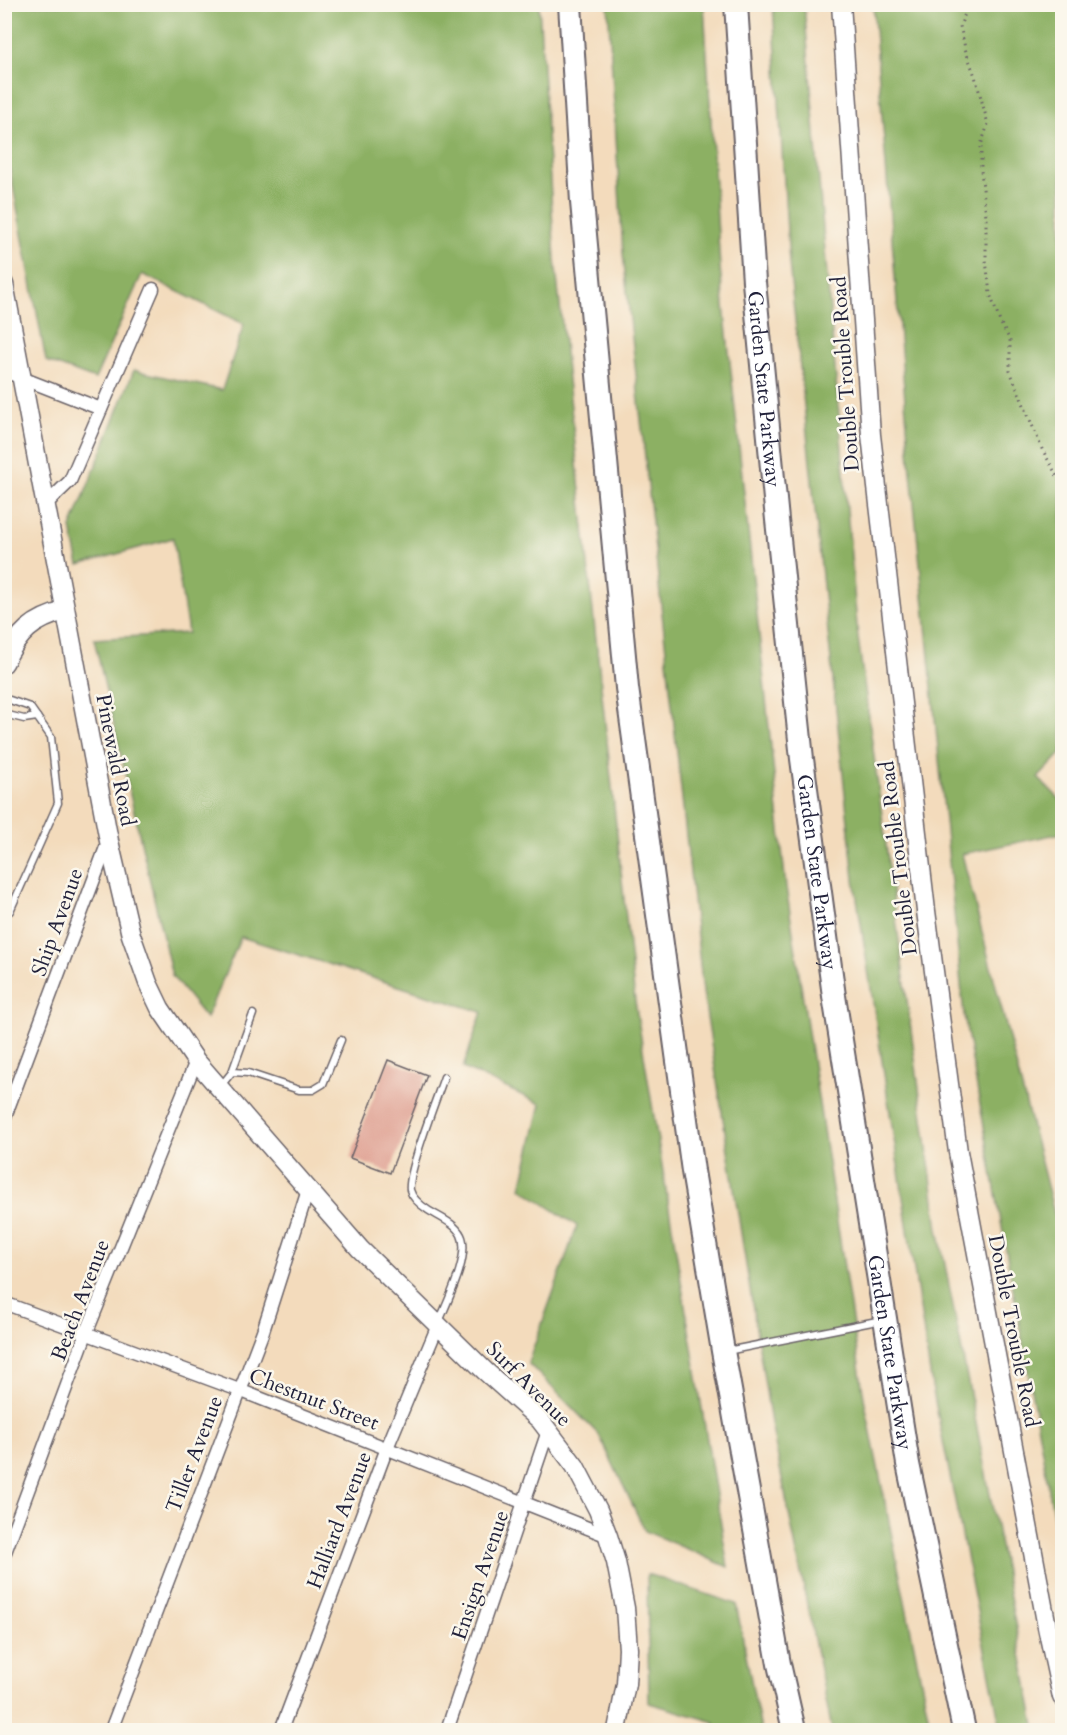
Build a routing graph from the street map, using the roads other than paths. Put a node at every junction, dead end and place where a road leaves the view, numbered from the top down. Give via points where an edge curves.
1 (570, 4) edge
2 (736, 4) edge
3 (841, 4) edge
4 (5, 288) edge
5 (153, 289) dead end
6 (4, 371) edge
7 (23, 378) junction
8 (101, 409) junction
9 (45, 505) junction
10 (65, 611) junction
11 (4, 663) edge
12 (4, 698) edge
13 (4, 714) edge
14 (38, 717) junction
15 (108, 841) junction
16 (10, 911) dead end
17 (253, 1014) dead end
18 (341, 1040) dead end
19 (196, 1061) junction
20 (232, 1072) junction
21 (444, 1077) dead end
22 (219, 1087) junction
23 (4, 1119) edge
24 (308, 1190) junction
25 (4, 1304) edge
26 (885, 1320) junction
27 (438, 1325) junction
28 (86, 1334) junction
29 (723, 1351) junction
30 (239, 1390) junction
31 (549, 1431) junction
32 (387, 1448) junction
33 (525, 1503) junction
34 (608, 1536) junction
35 (4, 1555) edge
36 (1062, 1697) edge
37 (111, 1731) edge
38 (281, 1731) edge
39 (447, 1731) edge
40 (617, 1731) edge
41 (794, 1731) edge
42 (964, 1731) edge

1 - 29 highway via 582,202 627,688 693,1171
2 - 26 highway, Garden State Parkway via 755,294 802,759 834,996
3 - 36 main road, Double Trouble Road via 871,435 927,923 958,1152
4 - 7 main road, Pinewald Road
5 - 8 street
6 - 7 street
7 - 8 street
7 - 9 main road, Pinewald Road
8 - 9 street via 70,481
9 - 10 main road, Pinewald Road
10 - 11 main road via 25,629
10 - 15 main road, Pinewald Road
12 - 14 lane via 30,707
13 - 14 lane via 24,719
14 - 16 lane via 51,736 58,803
15 - 19 main road, Pinewald Road via 131,935 148,983
15 - 23 street, Ship Avenue
17 - 20 lane
18 - 20 lane via 323,1084 313,1090 299,1090 248,1072
19 - 22 main road, Pinewald Road
19 - 28 street, Beach Avenue
20 - 22 lane
21 - 27 lane via 411,1173 410,1191 418,1202 460,1234 463,1246
22 - 24 main road, Pinewald Road
24 - 27 main road, Surf Avenue via 360,1249
24 - 30 street, Tiller Avenue via 263,1331
25 - 28 street, Chestnut Street
26 - 29 lane
26 - 42 highway, Garden State Parkway via 908,1464
27 - 31 main road, Surf Avenue
27 - 32 street, Halliard Avenue
28 - 30 street, Chestnut Street
28 - 35 street, Beach Avenue
29 - 41 highway
30 - 32 street, Chestnut Street
30 - 37 street, Tiller Avenue
31 - 33 street, Ensign Avenue
31 - 34 main road, Surf Avenue via 575,1466
32 - 33 street, Chestnut Street
32 - 38 street, Halliard Avenue
33 - 34 street, Chestnut Street
33 - 39 street, Ensign Avenue
34 - 40 main road, Surf Avenue via 625,1608 628,1649

